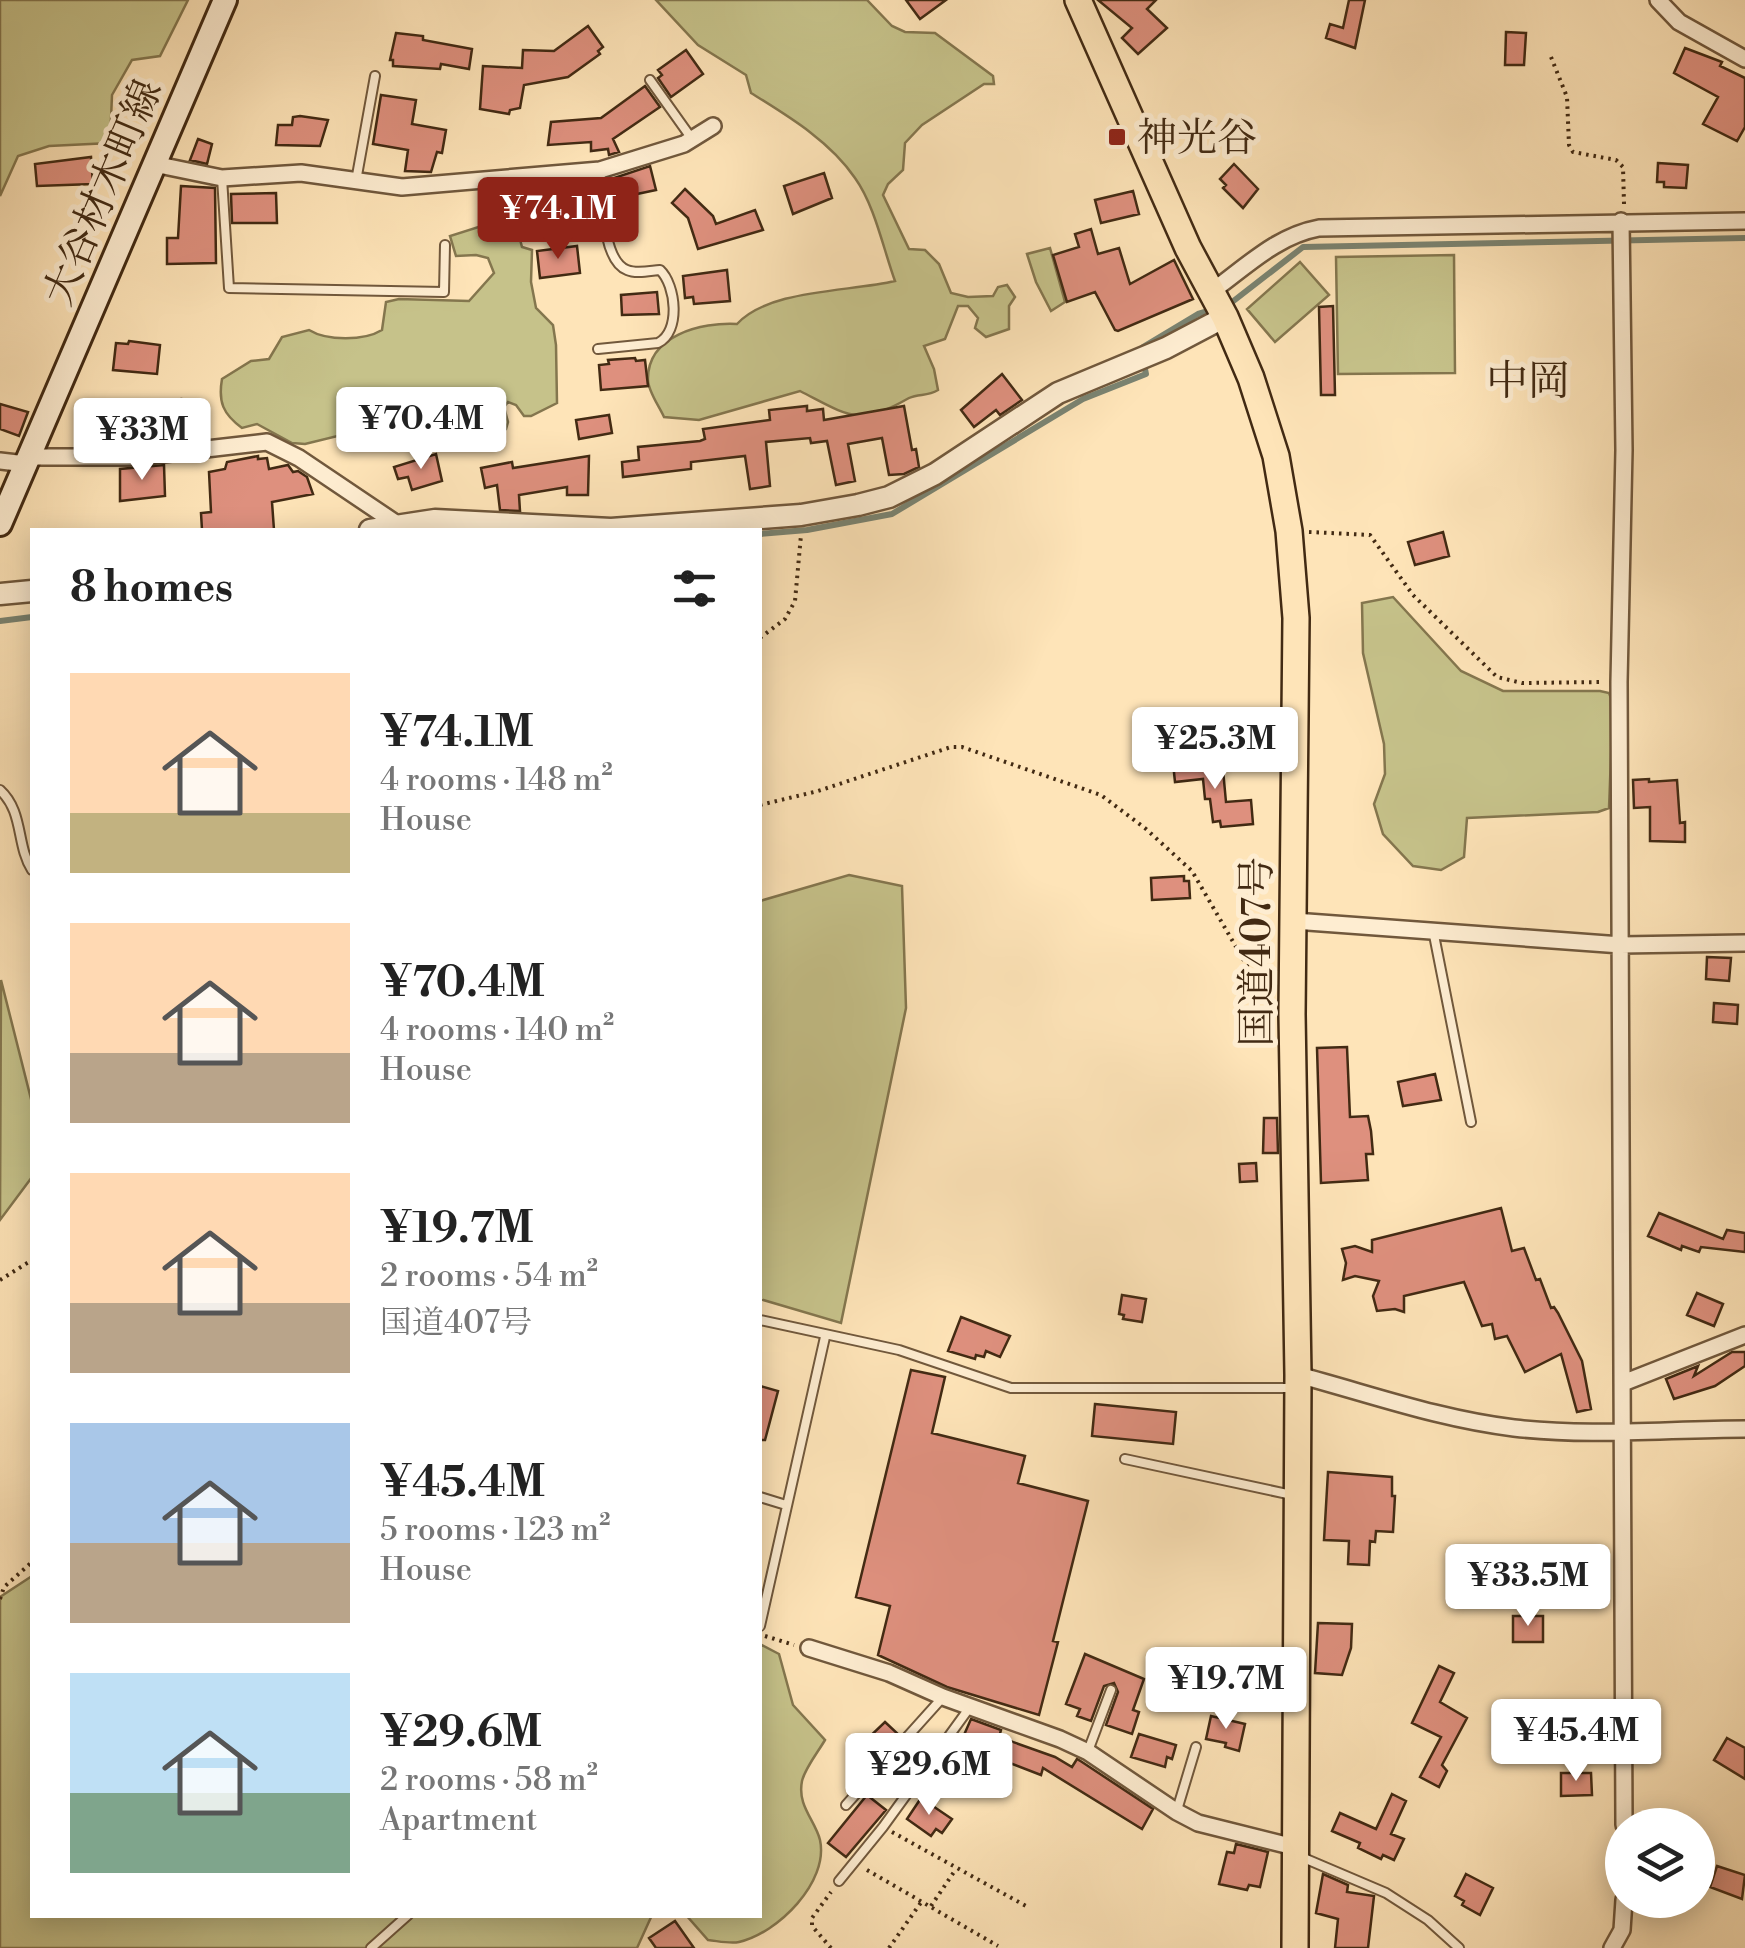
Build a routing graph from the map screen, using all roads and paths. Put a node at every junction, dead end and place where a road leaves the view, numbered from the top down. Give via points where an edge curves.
1 (225, 0) edge
2 (1078, 0) edge
3 (1658, 0) edge
4 (1551, 57) dead end
5 (1745, 59) edge
6 (376, 76) dead end
7 (650, 80) dead end
8 (713, 126) dead end
9 (692, 139) junction
10 (154, 164) junction
11 (600, 170) junction
12 (222, 178) junction
13 (356, 180) junction
14 (1622, 221) junction
15 (1745, 221) edge
16 (445, 245) dead end
17 (1211, 292) junction
18 (1225, 318) junction
19 (598, 350) dead end
20 (28, 460) junction
21 (0, 462) edge
22 (802, 516) junction
23 (0, 524) edge
24 (396, 524) junction
25 (379, 528) edge
26 (591, 528) edge
27 (626, 528) edge
28 (1289, 531) junction
29 (30, 592) edge
30 (0, 594) edge
31 (762, 636) edge
32 (1619, 682) junction
33 (0, 790) edge
34 (762, 805) edge
35 (30, 865) edge
36 (1294, 921) junction
37 (1432, 929) junction
38 (1745, 942) edge
39 (1620, 945) junction
40 (1292, 1014) junction
41 (1471, 1122) dead end
42 (30, 1261) edge
43 (0, 1280) edge
44 (762, 1321) edge
45 (1745, 1335) edge
46 (825, 1337) junction
47 (1298, 1382) junction
48 (1623, 1383) junction
49 (1745, 1428) edge
50 (1622, 1430) junction
51 (1125, 1459) dead end
52 (1298, 1496) junction
53 (762, 1497) edge
54 (786, 1505) junction
55 (30, 1564) edge
56 (0, 1599) edge
57 (762, 1617) edge
58 (762, 1635) edge
59 (809, 1648) joint
60 (1111, 1690) dead end
61 (943, 1697) junction
62 (970, 1707) junction
63 (1196, 1747) dead end
64 (1088, 1752) junction
65 (846, 1804) dead end
66 (1624, 1808) edge
67 (1177, 1812) junction
68 (883, 1828) junction
69 (1294, 1851) junction
70 (854, 1863) junction
71 (956, 1868) junction
72 (839, 1882) joint
73 (922, 1900) junction
74 (931, 1906) junction
75 (1026, 1906) dead end
76 (405, 1918) edge
77 (1623, 1918) edge
78 (998, 1946) edge
79 (370, 1948) edge
80 (831, 1948) edge
81 (889, 1948) edge
82 (1295, 1948) edge
83 (1459, 1948) edge
84 (1612, 1948) edge

1 - 10 main road, 大谷材木町線
2 - 17 highway, 国道407号
3 - 5 street via 1680,22
4 - 14 path via 1566,96 1573,152 1624,167
6 - 13 lane
7 - 9 lane
8 - 9 street
9 - 11 street
10 - 12 street
10 - 20 main road, 大谷材木町線
11 - 13 street via 402,187
11 - 19 lane via 609,252 630,272 660,270 668,278 673,312 666,339
12 - 13 street via 301,174
12 - 16 lane via 229,288 444,292
14 - 15 street
14 - 17 street via 1319,228 1295,233
14 - 32 street
17 - 18 highway, 国道407号
18 - 22 street via 1058,392 890,497
18 - 28 highway, 国道407号 via 1271,440
20 - 21 street
20 - 23 main road, 大谷材木町線
20 - 24 street via 137,458 267,442
22 - 27 street
22 - 31 path via 795,600 786,618
24 - 25 street
24 - 26 street
28 - 32 path via 1370,536 1413,596 1498,677 1522,683
28 - 36 highway, 国道407号 via 1296,618
29 - 30 street
32 - 39 street
33 - 35 lane via 11,801
34 - 40 path via 951,747 1100,795 1192,871 1262,990
36 - 37 street
36 - 40 highway, 国道407号
37 - 39 street
37 - 41 lane
38 - 39 street
39 - 48 street
40 - 47 highway, 国道407号
42 - 43 path
44 - 46 lane
45 - 48 street
46 - 47 lane via 898,1350 1011,1388
46 - 54 lane
47 - 50 street via 1518,1428
47 - 52 highway, 国道407号
48 - 50 street
49 - 50 street
50 - 66 street
51 - 52 lane
52 - 69 highway, 国道407号
53 - 54 lane
54 - 57 lane
55 - 56 path
58 - 59 path
59 - 61 street
60 - 64 lane
61 - 62 street
61 - 65 lane
62 - 64 street
62 - 68 lane
63 - 67 lane
64 - 67 street
67 - 69 street
68 - 70 lane
68 - 71 path
69 - 82 highway, 国道407号
69 - 83 lane via 1386,1893
70 - 72 lane
70 - 73 path
71 - 74 path
71 - 75 path
72 - 80 path via 812,1918
73 - 74 path
73 - 81 path
74 - 78 path
76 - 79 lane
77 - 84 street

